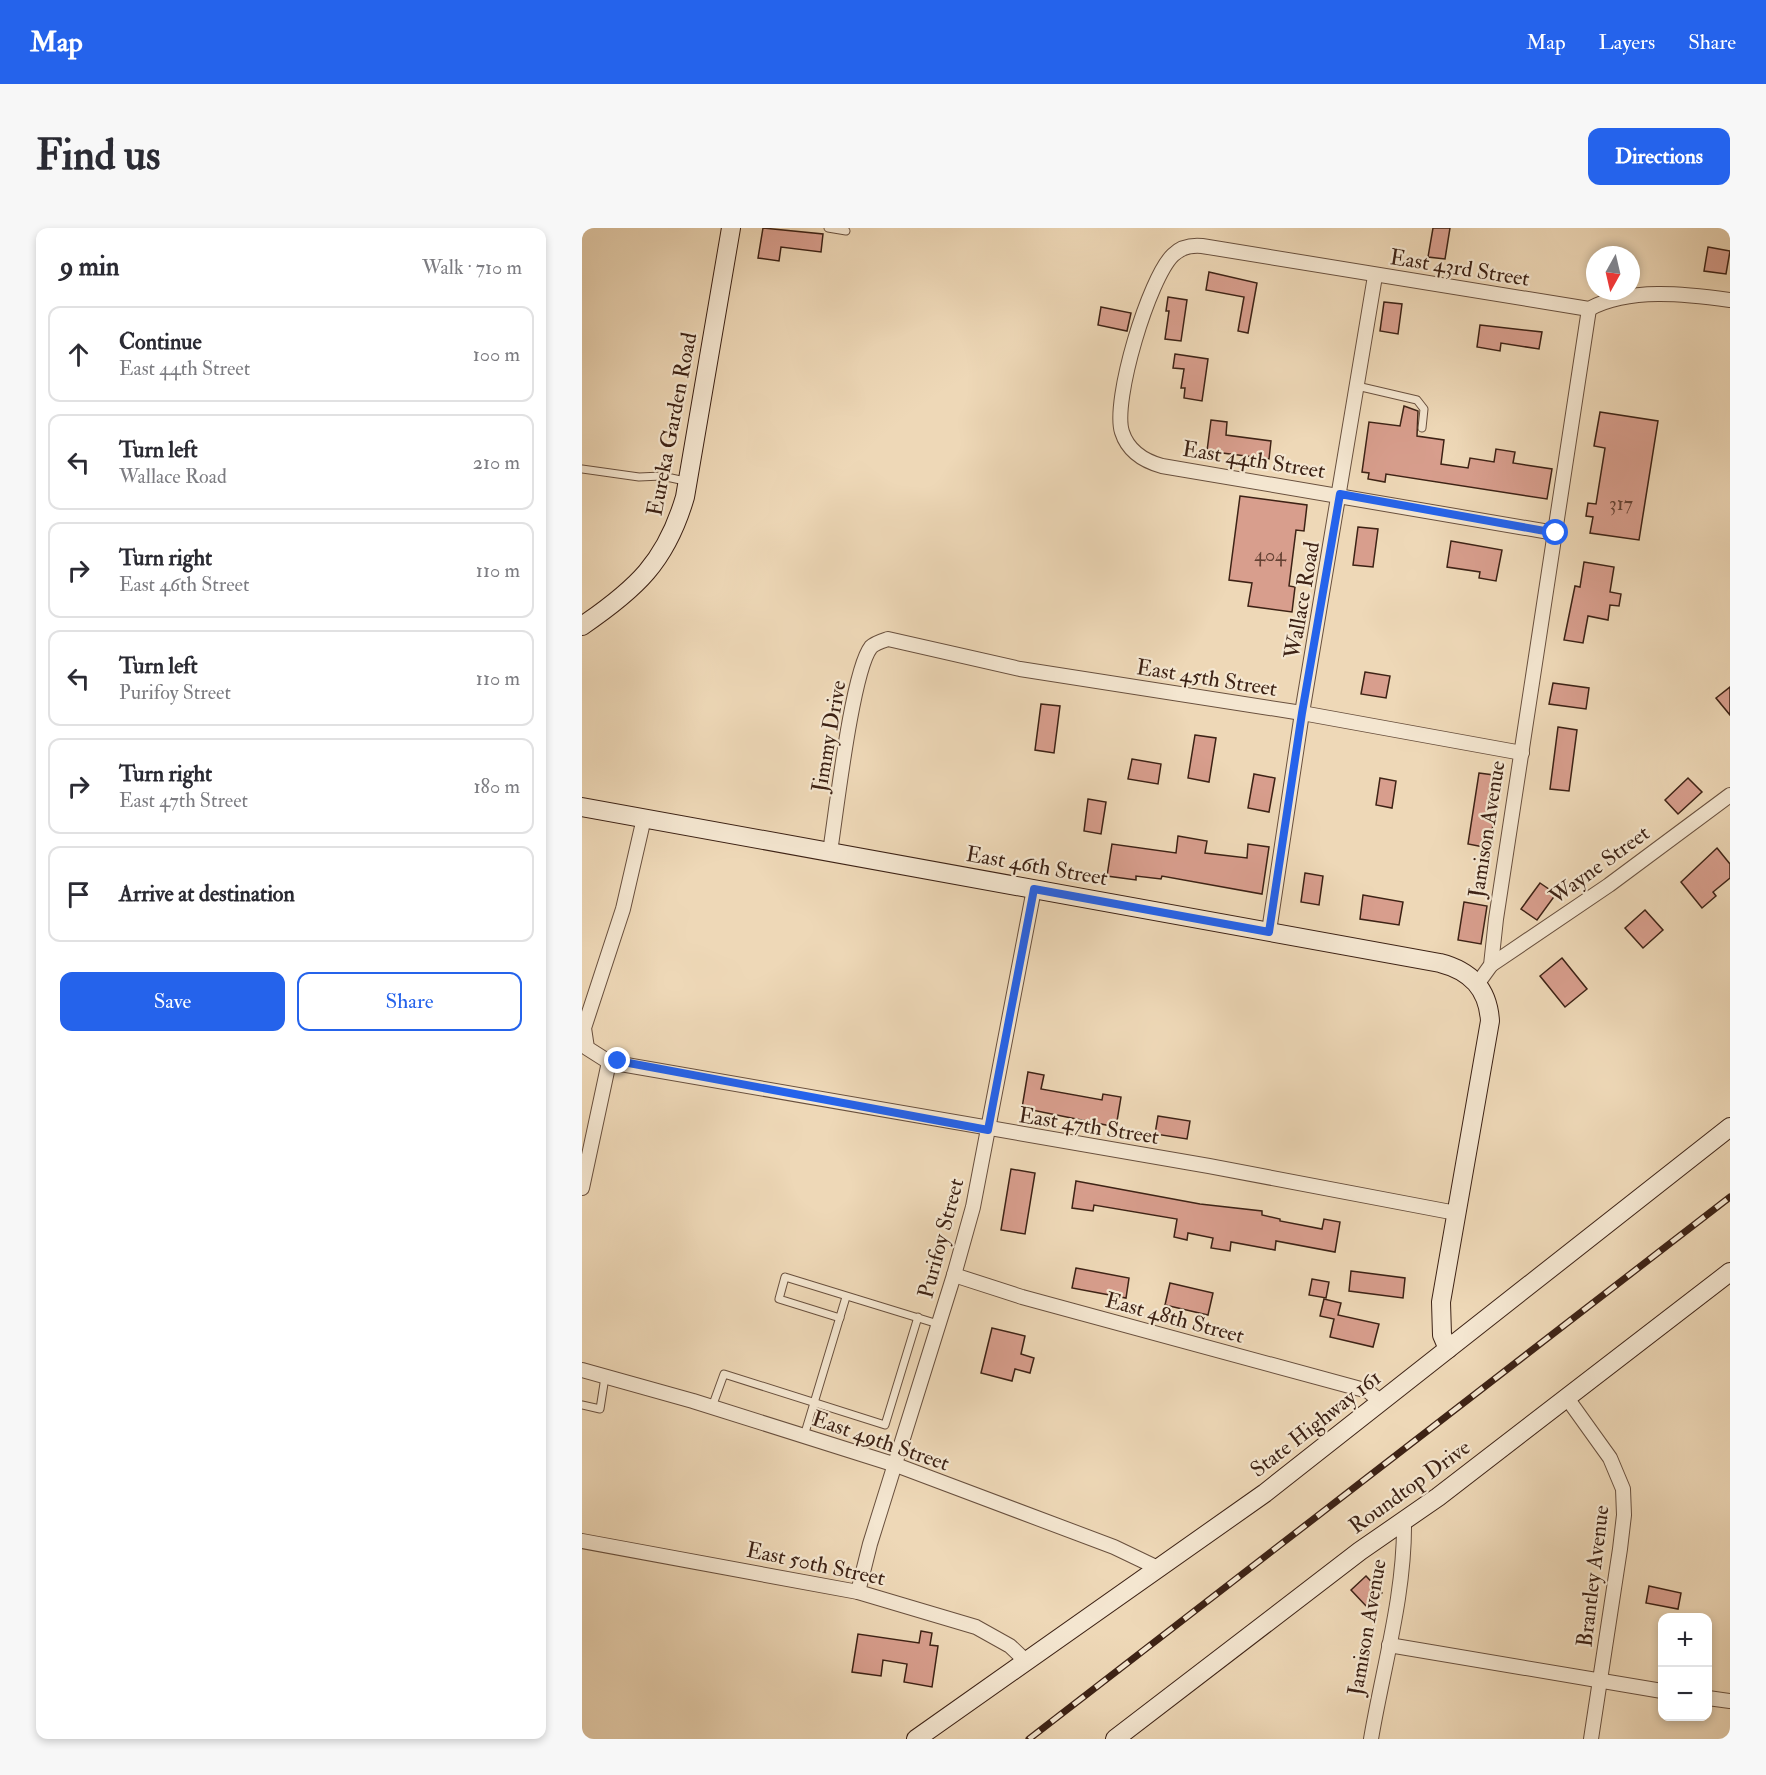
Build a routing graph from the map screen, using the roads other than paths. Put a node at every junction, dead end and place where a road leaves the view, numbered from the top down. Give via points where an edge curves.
1 (730, 228) edge
2 (828, 228) edge
3 (846, 231) dead end
4 (1161, 275) joint
5 (1375, 276) junction
6 (1730, 300) edge
7 (1589, 309) junction
8 (1357, 386) junction
9 (1422, 428) dead end
10 (582, 470) edge
11 (688, 481) junction
12 (1340, 494) junction
13 (1556, 533) junction
14 (582, 626) edge
15 (888, 639) joint
16 (1302, 713) junction
17 (1522, 753) junction
18 (1730, 795) edge
19 (582, 807) edge
20 (644, 818) junction
21 (830, 852) junction
22 (1034, 889) junction
23 (1269, 932) junction
24 (1491, 965) junction
25 (1478, 983) junction
26 (609, 1062) junction
27 (1730, 1127) edge
28 (988, 1130) junction
29 (582, 1188) edge
30 (1456, 1213) junction
31 (1730, 1272) edge
32 (954, 1275) junction
33 (846, 1296) junction
34 (918, 1317) junction
35 (840, 1318) junction
36 (938, 1323) junction
37 (1448, 1349) junction
38 (582, 1370) edge
39 (605, 1377) junction
40 (1567, 1398) junction
41 (814, 1402) junction
42 (1381, 1402) junction
43 (582, 1405) edge
44 (712, 1407) junction
45 (804, 1436) junction
46 (896, 1465) junction
47 (1404, 1522) junction
48 (582, 1542) edge
49 (1160, 1569) junction
50 (858, 1592) junction
51 (1389, 1645) junction
52 (1027, 1662) junction
53 (1600, 1680) junction
54 (1658, 1689) edge
55 (1712, 1699) edge
56 (1730, 1701) edge
57 (916, 1739) edge
58 (1115, 1739) edge
59 (1371, 1739) edge
60 (1592, 1739) edge

1 - 11 street, Eureka Garden Road
2 - 3 lane
4 - 5 street, East 43rd Street via 1176,252 1194,245 1254,252
4 - 12 street, East 44th Street via 1141,320 1124,389 1120,421 1129,446 1149,462 1162,465
5 - 7 street, East 43rd Street
5 - 8 street, Wallace Road
6 - 7 street, East 43rd Street via 1628,296
7 - 13 street, Jamison Avenue
8 - 9 lane via 1417,400 1424,409
8 - 12 street, Wallace Road
10 - 11 lane
11 - 14 street, Eureka Garden Road via 678,522 652,568 621,599
12 - 13 street, East 44th Street
12 - 16 street, Wallace Road
13 - 17 street, Jamison Avenue
15 - 16 street, East 45th Street via 1020,669
15 - 21 street, Jimmy Drive via 873,645 863,662
16 - 17 street, East 45th Street
16 - 23 street, Wallace Road
17 - 24 street, Jamison Avenue
18 - 24 street, Wayne Street via 1609,885
19 - 20 street, East 46th Street
20 - 21 street, East 46th Street
20 - 26 street via 623,909 584,1028 587,1048
21 - 22 street, East 46th Street
22 - 23 street, East 46th Street
22 - 28 street, Purifoy Street
23 - 25 street, East 46th Street via 1454,967
24 - 25 street, Jamison Avenue
25 - 30 street via 1486,995 1490,1021
26 - 28 street, East 47th Street
26 - 29 street
27 - 37 street, State Highway 161
28 - 30 street, East 47th Street via 1209,1166
28 - 32 street, Purifoy Street
30 - 37 street via 1441,1302 1442,1335
31 - 40 street, Roundtop Drive
32 - 36 street, Purifoy Street
32 - 42 street, East 48th Street via 1368,1391
33 - 34 lane
33 - 35 lane
33 - 35 lane via 785,1277 778,1299
34 - 36 lane
34 - 41 lane via 885,1425
35 - 41 lane
36 - 46 street, Purifoy Street
37 - 42 street, State Highway 161
38 - 39 street, East 49th Street
39 - 43 lane via 600,1409
39 - 44 street, East 49th Street
40 - 47 street, Roundtop Drive
40 - 53 street, Brantley Avenue via 1610,1458 1623,1489 1620,1549
41 - 44 lane via 724,1374
41 - 45 lane
42 - 49 street, State Highway 161
44 - 45 street, East 49th Street
45 - 46 street, East 49th Street
46 - 49 street, East 49th Street via 1114,1547
46 - 50 street, Purifoy Street
47 - 51 street, Jamison Avenue
47 - 58 street, Roundtop Drive via 1360,1551
48 - 50 street, East 50th Street
49 - 52 street, State Highway 161
50 - 52 street, East 50th Street via 983,1630
51 - 53 street
51 - 59 street, Jamison Avenue
52 - 57 street, State Highway 161
53 - 54 street
53 - 60 street, Brantley Avenue
55 - 56 street

